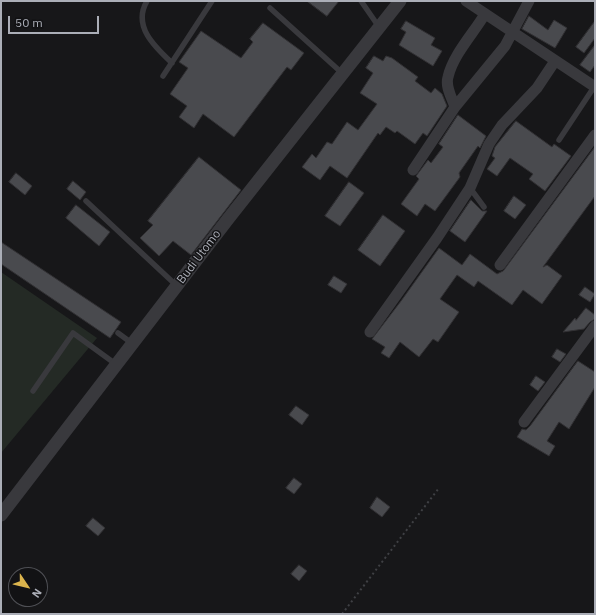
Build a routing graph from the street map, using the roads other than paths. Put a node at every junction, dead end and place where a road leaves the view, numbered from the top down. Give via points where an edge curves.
1 (147, 1) edge
2 (212, 1) edge
3 (361, 1) edge
4 (400, 1) edge
5 (466, 1) edge
6 (529, 1) edge
7 (270, 8) dead end
8 (485, 14) junction
9 (379, 28) junction
10 (512, 31) junction
11 (555, 60) junction
12 (172, 63) junction
13 (343, 73) junction
14 (163, 76) dead end
15 (595, 87) edge
16 (455, 107) junction
17 (595, 135) edge
18 (559, 140) dead end
19 (413, 170) dead end
20 (470, 188) junction
21 (86, 201) dead end
22 (484, 207) dead end
23 (500, 265) dead end
24 (177, 286) junction
25 (595, 326) edge
26 (370, 332) dead end
27 (118, 333) dead end
28 (133, 344) junction
29 (117, 365) junction
30 (33, 391) dead end
31 (524, 422) dead end
32 (1, 515) edge

1 - 12 lane via 143,8 142,21 145,30 153,46
2 - 12 lane
3 - 9 lane
4 - 9 street, Budi Utomo
5 - 8 street
6 - 10 street
7 - 13 lane
8 - 10 street
8 - 16 street via 447,78
9 - 13 street, Budi Utomo
10 - 11 street
10 - 16 street via 505,46
11 - 15 street
11 - 20 street via 537,88 493,138
12 - 14 lane
13 - 24 street, Budi Utomo
15 - 18 lane
16 - 19 street
17 - 23 street
20 - 22 lane
20 - 26 street
21 - 24 lane
24 - 28 street, Budi Utomo
25 - 31 street
27 - 28 lane
28 - 29 street, Budi Utomo
29 - 30 lane via 73,333
29 - 32 street, Budi Utomo

